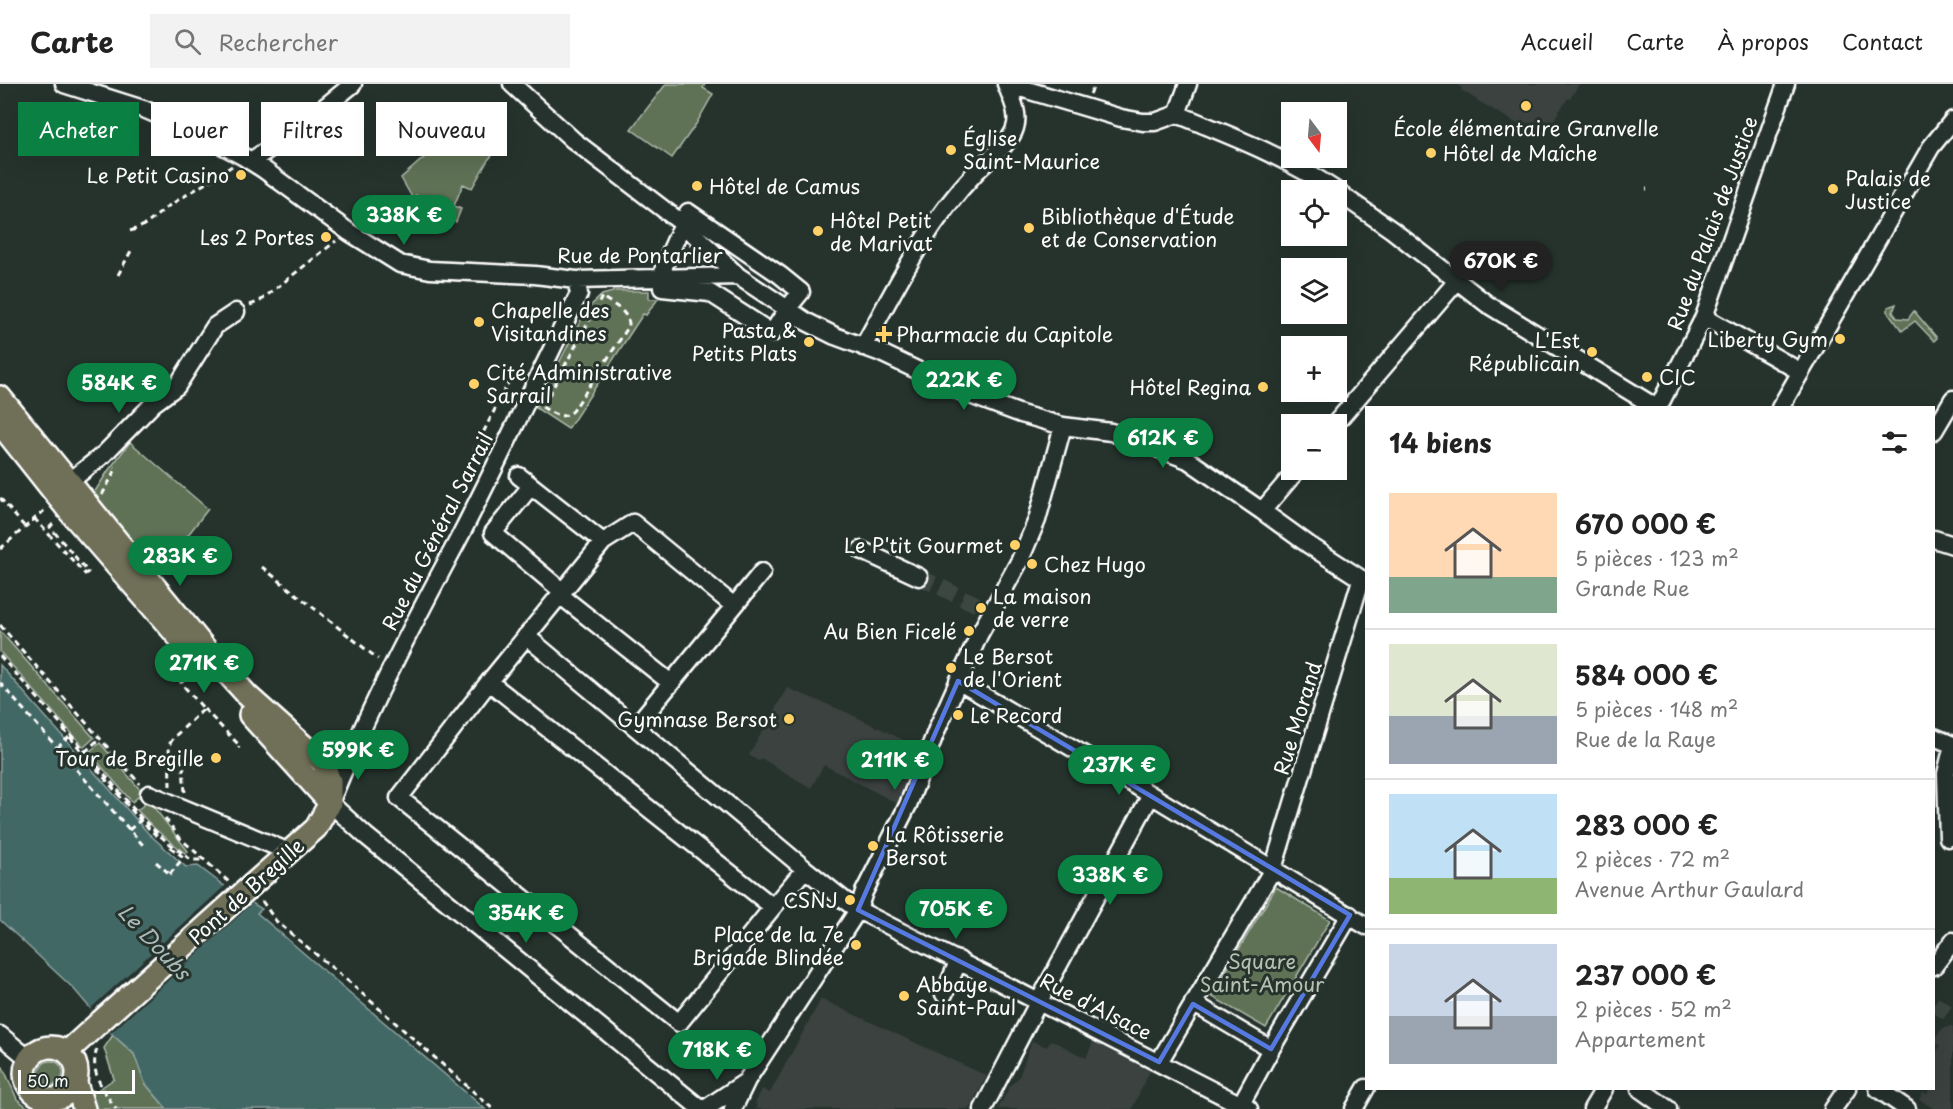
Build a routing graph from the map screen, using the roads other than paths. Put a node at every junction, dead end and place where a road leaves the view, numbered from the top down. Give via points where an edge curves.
1 (64, 84) edge
2 (353, 84) edge
3 (512, 84) edge
4 (1006, 84) edge
5 (1188, 84) edge
6 (1786, 84) edge
7 (1177, 114) junction
8 (1953, 120) edge
9 (247, 159) junction
10 (1318, 180) edge
11 (1347, 199) edge
12 (683, 224) junction
13 (709, 250) junction
14 (738, 276) junction
15 (662, 278) junction
16 (696, 278) junction
17 (576, 280) junction
18 (1457, 281) junction
19 (787, 309) junction
20 (236, 312) road end
21 (1704, 317) junction
22 (862, 347) junction
23 (1801, 372) junction
24 (0, 397) edge
25 (1953, 399) edge
26 (1654, 406) edge
27 (1659, 406) edge
28 (1781, 406) edge
29 (1344, 414) edge
30 (0, 424) edge
31 (1063, 426) junction
32 (1935, 429) edge
33 (1288, 480) edge
34 (62, 492) junction
35 (1262, 511) junction
36 (1935, 539) edge
37 (603, 542) junction
38 (1953, 545) edge
39 (861, 550) dead end
40 (762, 572) dead end
41 (919, 577) tunnel mouth
42 (1364, 581) edge
43 (561, 593) junction
44 (734, 606) junction
45 (526, 636) junction
46 (958, 681) junction
47 (489, 682) junction
48 (671, 683) junction
49 (635, 727) junction
50 (1935, 738) edge
51 (1953, 745) edge
52 (149, 794) road end
53 (1151, 795) junction
54 (330, 803) junction
55 (1945, 838) edge
56 (288, 852) junction
57 (805, 869) junction
58 (1273, 869) junction
59 (773, 908) junction
60 (858, 910) junction
61 (1350, 915) junction
62 (1365, 925) edge
63 (1953, 941) edge
64 (959, 960) junction
65 (1935, 965) edge
66 (944, 994) dead end
67 (1039, 1001) junction
68 (1193, 1004) junction
69 (0, 1035) edge
70 (1271, 1049) junction
71 (67, 1052) junction
72 (29, 1059) junction
73 (1159, 1062) junction
74 (747, 1080) junction
75 (76, 1083) junction
76 (1365, 1090) edge
77 (1603, 1090) edge
78 (1641, 1090) edge
79 (1846, 1090) edge
80 (1879, 1090) edge
81 (54, 1104) edge
82 (1245, 1106) edge
83 (84, 1109) edge
84 (703, 1109) edge
85 (733, 1109) edge
86 (983, 1109) edge
87 (1354, 1109) edge
88 (1592, 1109) edge
89 (1668, 1109) edge
90 (1833, 1109) edge
91 (1907, 1109) edge

1 - 9 street, Rue de Pontarlier via 146,110
2 - 9 street via 294,132
3 - 12 street via 573,140
4 - 7 street via 1143,122
4 - 22 street via 1016,128 1010,139 974,174 933,225
5 - 7 street
6 - 21 street, Rue du Palais de Justice
7 - 10 street via 1285,160
8 - 23 street via 1931,147
9 - 17 street, Rue de Pontarlier via 400,264 430,270
11 - 18 street
12 - 13 street
12 - 15 street
12 - 19 street via 688,212 801,292
13 - 14 street
13 - 16 street
14 - 16 street, Rue de Pontarlier
14 - 19 street
15 - 16 street, Rue de Pontarlier
15 - 17 street, Rue de Pontarlier
15 - 19 street via 662,288 710,293 772,333
17 - 54 street, Rue du Général Sarrail via 579,294 380,690
18 - 26 street via 1534,339
18 - 29 street
19 - 22 street
20 - 34 street via 215,326 177,386 154,403
21 - 23 street
21 - 27 street, Rue du Palais de Justice
22 - 31 street via 965,393
23 - 28 street
24 - 34 main road
25 - 32 street
30 - 34 main road
31 - 35 street via 1111,432 1188,460
31 - 46 street via 1037,520 1020,560 988,610
33 - 35 street
34 - 54 main road via 263,711 323,763 330,781
35 - 42 street
36 - 38 street
37 - 43 street
37 - 43 street via 525,481 493,533
37 - 44 street via 633,523
39 - 41 street
40 - 44 street
42 - 58 street, Rue Morand
43 - 45 street
43 - 48 street
44 - 48 street
45 - 47 street
45 - 49 street, Rue d'Alsace
46 - 53 street
46 - 60 street via 908,805
47 - 59 street
47 - 59 street via 399,798 679,1023
48 - 49 street
49 - 57 street, Rue d'Alsace
50 - 51 street
51 - 55 street via 1946,774
52 - 56 street
53 - 58 street
53 - 67 street
54 - 56 main road, Pont de Bregille via 316,828
54 - 84 street
56 - 71 main road, Pont de Bregille, bridge
57 - 59 street
57 - 60 street, Rue d'Alsace
58 - 61 street
58 - 68 street, Rue Morand
60 - 64 street, Rue d'Alsace
60 - 74 street
61 - 62 street
61 - 70 street
63 - 65 street
64 - 66 street
64 - 67 street, Rue d'Alsace
67 - 73 street, Rue d'Alsace
67 - 86 street
68 - 70 street
68 - 73 street, Rue Morand
69 - 72 street
70 - 82 street
71 - 72 main road via 51,1047
71 - 75 main road via 77,1067
72 - 81 main road via 25,1076 28,1085
73 - 82 street, Rue d'Alsace
74 - 84 street
74 - 85 street
75 - 81 main road
75 - 83 main road
76 - 87 street
77 - 88 street
78 - 89 street
79 - 90 street
80 - 91 street

